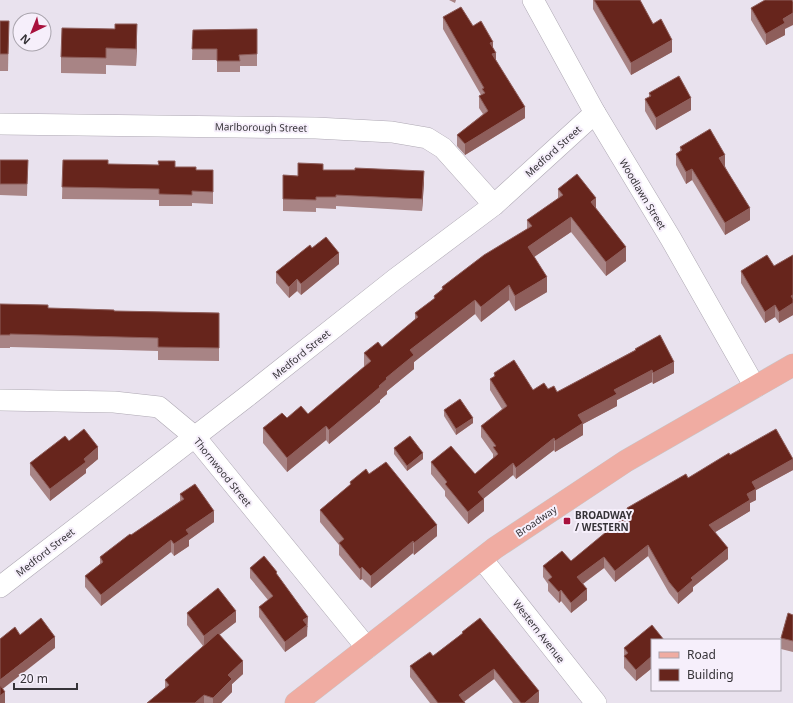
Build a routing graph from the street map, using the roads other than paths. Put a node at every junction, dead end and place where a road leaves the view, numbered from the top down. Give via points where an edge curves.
1 (533, 0) edge
2 (596, 113) junction
3 (0, 124) edge
4 (494, 205) junction
5 (793, 365) edge
6 (754, 387) junction
7 (0, 400) edge
8 (195, 437) junction
9 (482, 559) junction
10 (0, 587) edge
11 (367, 648) junction
12 (296, 703) edge
13 (596, 703) edge

1 - 2 street, Woodlawn Street
2 - 4 street, Medford Street
2 - 6 street, Woodlawn Street via 671,239
3 - 4 street, Marlborough Street via 316,128 392,132 427,138 443,148
4 - 8 street, Medford Street via 394,280
5 - 6 main road, Broadway
6 - 9 main road, Broadway via 626,461
7 - 8 street, Thornwood Street via 114,402 159,407
8 - 10 street, Medford Street
8 - 11 street, Thornwood Street
9 - 11 main road, Broadway
9 - 13 street, Western Avenue
11 - 12 main road, Broadway

